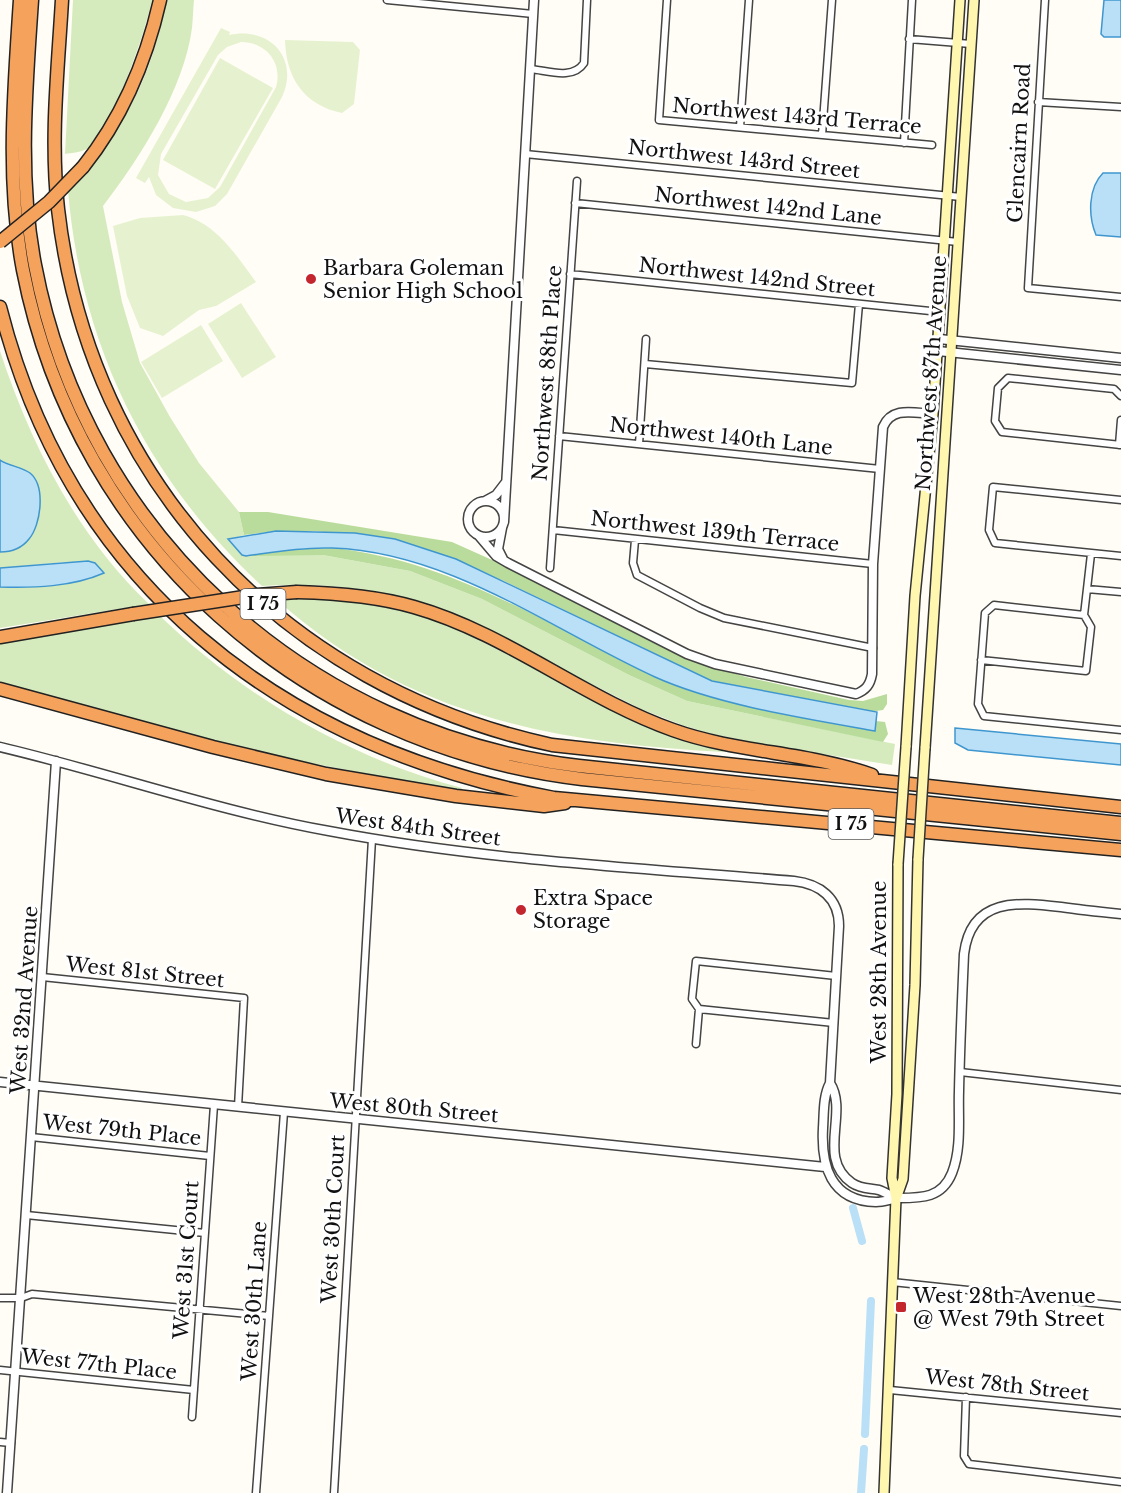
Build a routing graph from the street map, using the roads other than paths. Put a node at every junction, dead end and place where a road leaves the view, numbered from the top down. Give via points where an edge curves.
1 (20, 0) edge
2 (32, 0) edge
3 (62, 0) edge
4 (160, 0) edge
5 (387, 0) edge
6 (534, 0) edge
7 (587, 0) edge
8 (668, 0) edge
9 (749, 0) edge
10 (832, 0) edge
11 (912, 0) edge
12 (960, 0) edge
13 (974, 0) edge
14 (1045, 0) edge
15 (533, 14) junction
16 (909, 39) junction
17 (957, 43) junction
18 (971, 44) junction
19 (531, 69) junction
20 (1038, 102) junction
21 (1121, 107) edge
22 (740, 127) junction
23 (822, 135) junction
24 (904, 142) junction
25 (932, 145) dead end
26 (525, 154) junction
27 (577, 181) dead end
28 (948, 196) junction
29 (961, 197) junction
30 (575, 203) junction
31 (945, 241) junction
32 (0, 242) edge
33 (958, 242) junction
34 (570, 274) junction
35 (1121, 297) edge
36 (859, 304) junction
37 (0, 307) edge
38 (940, 312) junction
39 (646, 339) dead end
40 (939, 339) junction
41 (952, 340) junction
42 (938, 351) junction
43 (951, 353) junction
44 (1121, 358) edge
45 (645, 364) junction
46 (1121, 370) edge
47 (1120, 395) edge
48 (933, 414) junction
49 (1121, 420) edge
50 (559, 436) junction
51 (639, 444) junction
52 (1120, 445) edge
53 (880, 469) junction
54 (943, 470) junction
55 (506, 482) junction
56 (1121, 500) edge
57 (483, 501) junction
58 (503, 525) junction
59 (553, 530) junction
60 (479, 536) junction
61 (635, 540) junction
62 (1090, 554) junction
63 (1121, 556) edge
64 (508, 563) junction
65 (873, 564) junction
66 (550, 568) dead end
67 (1087, 589) junction
68 (1121, 592) edge
69 (1084, 615) junction
70 (0, 637) edge
71 (873, 648) junction
72 (981, 660) junction
73 (0, 688) edge
74 (1121, 730) edge
75 (0, 747) edge
76 (906, 747) joint
77 (925, 748) joint
78 (56, 761) junction
79 (890, 781) junction
80 (581, 801) junction
81 (1121, 807) edge
82 (1121, 823) edge
83 (1121, 834) edge
84 (372, 839) junction
85 (1121, 850) edge
86 (1121, 914) edge
87 (836, 976) junction
88 (42, 978) junction
89 (699, 1009) junction
90 (834, 1023) junction
91 (696, 1044) dead end
92 (960, 1072) junction
93 (0, 1082) edge
94 (830, 1083) junction
95 (35, 1086) junction
96 (1121, 1090) edge
97 (214, 1105) junction
98 (238, 1107) junction
99 (284, 1112) junction
100 (355, 1118) junction
101 (31, 1137) junction
102 (210, 1156) junction
103 (825, 1167) junction
104 (896, 1198) junction
105 (26, 1215) junction
106 (205, 1233) junction
107 (892, 1282) junction
108 (0, 1298) edge
109 (21, 1298) junction
110 (1121, 1306) edge
111 (199, 1311) junction
112 (269, 1316) junction
113 (0, 1370) edge
114 (16, 1372) junction
115 (194, 1390) junction
116 (890, 1390) junction
117 (966, 1397) junction
118 (1121, 1413) edge
119 (192, 1418) dead end
120 (0, 1442) edge
121 (11, 1443) junction
122 (1121, 1482) edge
123 (7, 1493) edge
124 (256, 1493) edge
125 (334, 1493) edge
126 (884, 1493) edge

1 - 83 highway via 12,130 14,201 27,286 56,380 91,455 142,533 195,594 271,660 380,724 446,750 512,768 582,779
2 - 82 highway via 24,128 26,197 39,286 63,366 102,450 139,508 202,584 270,644 378,710 438,735 514,756
3 - 79 highway, I 75 via 54,126 56,188 64,254 81,321 109,395 143,461 202,542 253,595 303,636 364,676 417,703 496,732 592,751
4 - 32 highway, bridge via 138,76 117,118 82,167 49,202
5 - 15 street
6 - 15 street
7 - 19 street via 584,63 579,70 572,74
8 - 22 street, Northwest 143rd Terrace via 659,120
9 - 22 street
10 - 23 street
11 - 16 street
12 - 17 main road, Northwest 87th Avenue
13 - 18 main road, Northwest 87th Avenue
14 - 20 street, Glencairn Road
15 - 19 street
16 - 17 street
16 - 24 street
17 - 18 street
17 - 28 main road, Northwest 87th Avenue
18 - 29 main road, Northwest 87th Avenue
19 - 26 street
20 - 21 street
20 - 35 street, Glencairn Road via 1028,288
22 - 23 street, Northwest 143rd Terrace
23 - 24 street, Northwest 143rd Terrace
24 - 25 street, Northwest 143rd Terrace
26 - 28 street, Northwest 143rd Street
26 - 55 street
27 - 30 street, Northwest 88th Place
28 - 29 street, Northwest 143rd Street
28 - 31 main road, Northwest 87th Avenue
29 - 33 main road, Northwest 87th Avenue
30 - 31 street, Northwest 142nd Lane
30 - 34 street, Northwest 88th Place
31 - 33 street, Northwest 142nd Lane
31 - 38 main road, Northwest 87th Avenue
33 - 41 main road, Northwest 87th Avenue
34 - 36 street, Northwest 142nd Street
34 - 50 street, Northwest 88th Place
36 - 38 street, Northwest 142nd Street
36 - 45 street via 852,383
37 - 80 highway, I 75 via 32,405 78,494 142,581 207,644 300,709 374,745 426,766 488,784
38 - 40 main road, Northwest 87th Avenue
39 - 45 street
40 - 41 street
40 - 42 main road, Northwest 87th Avenue
41 - 43 main road, Northwest 87th Avenue
41 - 44 street
42 - 43 street
42 - 48 main road, Northwest 87th Avenue
43 - 46 street
43 - 54 main road, Northwest 87th Avenue
45 - 51 street
47 - 52 street via 1114,389 1008,378 998,388 995,421 1002,432
48 - 53 street via 900,412 886,419
48 - 54 main road via 939,427
48 - 76 main road, Northwest 87th Avenue via 915,596
49 - 52 street
50 - 51 street, Northwest 140th Lane
50 - 59 street, Northwest 88th Place
51 - 53 street, Northwest 140th Lane
53 - 65 street
54 - 77 main road, Northwest 87th Avenue
55 - 57 street via 496,495
55 - 58 street
56 - 62 street via 993,487 990,538 995,543
57 - 58 street via 499,506
57 - 60 street via 469,514 469,525
58 - 60 street via 490,537
58 - 64 street via 498,549
59 - 61 street, Northwest 139th Terrace
59 - 66 street, Northwest 88th Place
60 - 64 street via 496,556
61 - 65 street, Northwest 139th Terrace
61 - 71 street via 633,563 637,575 700,608 753,625
62 - 63 street
62 - 67 street
64 - 71 street via 679,650 715,664 856,693 870,683
65 - 71 street
67 - 68 street
67 - 69 street
69 - 72 street via 994,605 986,613
69 - 72 street via 1091,627 1086,671
70 - 79 highway, bridge via 257,595 297,592 378,598 453,622 671,729 748,750 849,767
72 - 74 street via 978,704 984,716
73 - 80 highway via 204,745 326,774 431,793 535,805
75 - 78 street, West 84th Street
76 - 104 main road, West 28th Avenue, bridge via 898,864 897,1094 892,1178
77 - 104 main road, West 28th Avenue, bridge via 903,1179
78 - 84 street, West 84th Street via 216,806
78 - 88 street, West 32nd Avenue
79 - 81 highway, I 75
80 - 85 highway, I 75
84 - 87 street, West 84th Street via 488,855 800,882 820,888 834,902 839,920
84 - 100 street, West 30th Court
86 - 92 street via 1021,903 990,911 975,925 964,949
87 - 89 street via 696,961 692,999
87 - 90 street
88 - 95 street, West 32nd Avenue
88 - 98 street, West 81st Street via 244,998
89 - 90 street
89 - 91 street
90 - 94 street
92 - 96 street
92 - 104 street via 958,1146 951,1176 929,1197
93 - 95 street, West 80th Street
94 - 103 street via 822,1148
94 - 104 street via 836,1092 833,1149 839,1168 857,1186
95 - 97 street, West 80th Street
95 - 101 street, West 32nd Avenue
97 - 98 street, West 80th Street
97 - 102 street, West 31st Court
98 - 99 street, West 80th Street
99 - 100 street, West 80th Street
99 - 112 street, West 30th Lane
100 - 103 street, West 80th Street
100 - 125 street, West 30th Court
101 - 102 street, West 79th Place
101 - 105 street, West 32nd Avenue
102 - 106 street, West 31st Court
103 - 104 street via 837,1186 851,1195 877,1202
104 - 107 main road, West 28th Avenue
105 - 106 street
105 - 109 street, West 32nd Avenue
106 - 111 street, West 31st Court
107 - 110 street
107 - 116 main road, West 28th Avenue
108 - 109 street
109 - 111 street via 32,1294
109 - 114 street, West 32nd Avenue
111 - 112 street
111 - 115 street, West 31st Court
112 - 124 street, West 30th Lane
113 - 114 street, West 77th Place
114 - 115 street, West 77th Place
114 - 121 street, West 32nd Avenue
115 - 119 street, West 31st Court
116 - 117 street, West 78th Street
116 - 126 main road, West 28th Avenue
117 - 118 street, West 78th Street
117 - 122 street via 964,1456 969,1464
120 - 121 street
121 - 123 street, West 32nd Avenue

